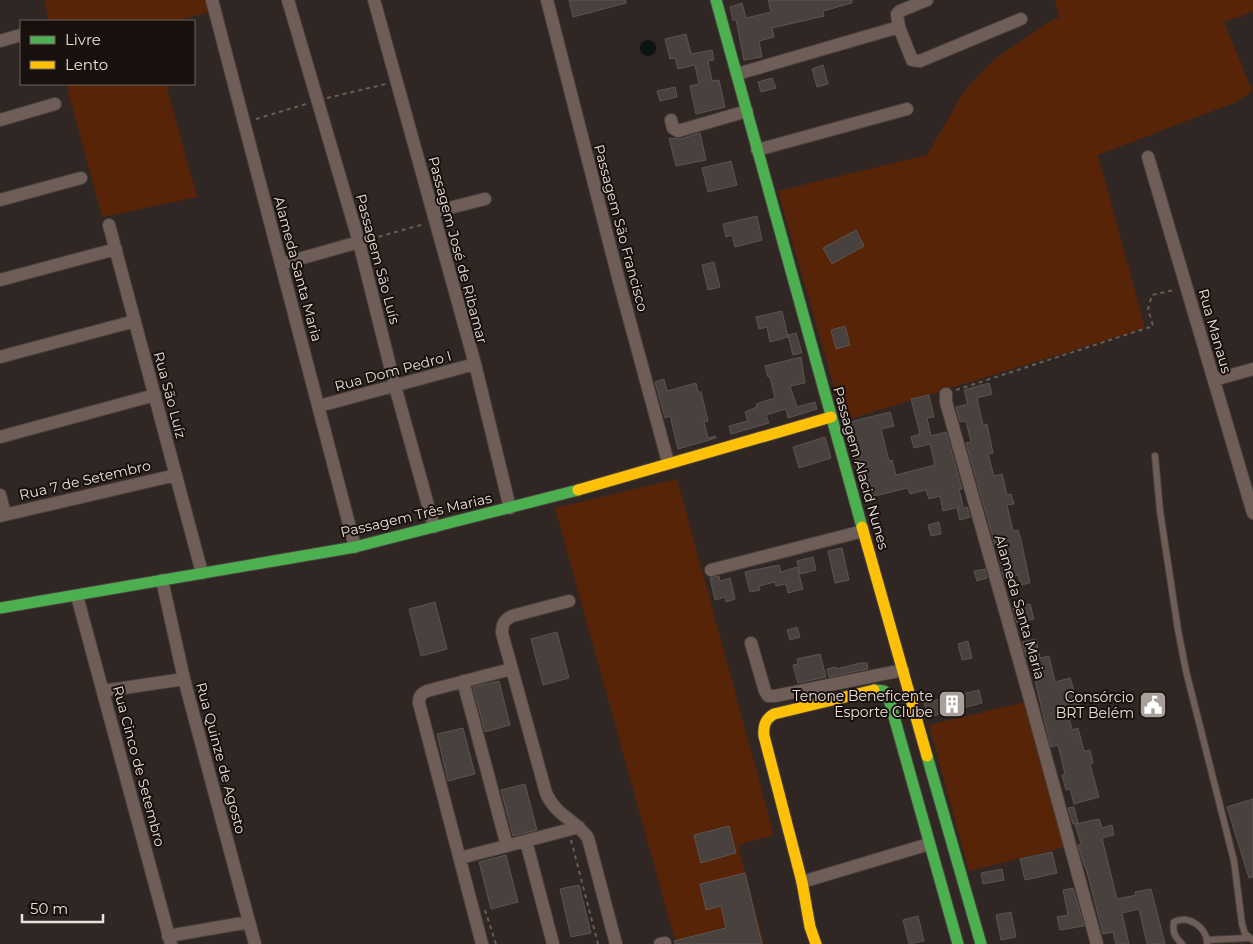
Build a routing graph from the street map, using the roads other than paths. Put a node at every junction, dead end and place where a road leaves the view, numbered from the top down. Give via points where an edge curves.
1 (212, 0) edge
2 (288, 0) edge
3 (374, 0) edge
4 (547, 0) edge
5 (927, 0) edge
6 (720, 1) edge
7 (1021, 19) dead end
8 (899, 27) junction
9 (20, 35) edge
10 (0, 41) edge
11 (737, 74) junction
12 (56, 104) dead end
13 (907, 109) dead end
14 (747, 111) junction
15 (0, 120) edge
16 (672, 120) dead end
17 (757, 150) junction
18 (1148, 157) dead end
19 (81, 178) dead end
20 (0, 200) edge
21 (485, 200) dead end
22 (434, 216) junction
23 (109, 225) dead end
24 (359, 242) junction
25 (116, 249) junction
26 (281, 264) junction
27 (0, 280) edge
28 (135, 321) junction
29 (0, 357) edge
30 (474, 364) junction
31 (1253, 369) edge
32 (1214, 380) junction
33 (395, 386) junction
34 (946, 394) road end
35 (155, 395) junction
36 (319, 406) junction
37 (831, 417) junction
38 (0, 438) edge
39 (1155, 456) dead end
40 (668, 462) junction
41 (176, 475) junction
42 (0, 495) edge
43 (510, 508) junction
44 (1253, 514) edge
45 (2, 515) edge
46 (434, 527) junction
47 (863, 531) junction
48 (355, 546) junction
49 (711, 570) dead end
50 (202, 573) junction
51 (162, 580) junction
52 (77, 596) junction
53 (570, 601) dead end
54 (0, 608) edge
55 (751, 643) dead end
56 (511, 669) junction
57 (903, 670) junction
58 (184, 678) junction
59 (463, 681) junction
60 (103, 691) junction
61 (578, 827) junction
62 (949, 838) junction
63 (526, 841) junction
64 (931, 843) junction
65 (507, 846) junction
66 (460, 858) junction
67 (802, 882) junction
68 (249, 922) junction
69 (1251, 939) edge
70 (170, 940) edge
71 (1207, 942) edge
72 (255, 944) edge
73 (482, 944) edge
74 (553, 944) edge
75 (616, 944) edge
76 (816, 944) edge
77 (958, 944) edge
78 (981, 944) edge
79 (1097, 944) edge
80 (1182, 944) edge

1 - 26 street, Alameda Santa Maria
2 - 24 street, Passagem São Luís
3 - 22 street, Passagem José de Ribamar
4 - 40 street, Passagem São Francisco
5 - 8 street via 900,11 897,16
6 - 11 street, Passagem Alacid Nunes
7 - 8 street via 916,61 912,60
8 - 11 street
9 - 10 street
11 - 14 street, Passagem Alacid Nunes
12 - 15 street
13 - 17 street
14 - 16 street via 678,131 673,128
14 - 17 street, Passagem Alacid Nunes
17 - 37 street, Passagem Alacid Nunes
18 - 32 street, Rua Manaus
19 - 20 street
21 - 22 street
22 - 30 street, Passagem José de Ribamar
23 - 25 street, Rua São Luíz
24 - 26 street
24 - 33 street, Passagem São Luís
25 - 27 street
25 - 28 street, Rua São Luíz
26 - 36 street, Alameda Santa Maria
28 - 29 street
28 - 35 street, Rua São Luíz
30 - 33 street, Rua Dom Pedro I
30 - 43 street, Passagem José de Ribamar
31 - 32 street
32 - 44 street, Rua Manaus
33 - 36 street, Rua Dom Pedro I
33 - 46 street, Passagem São Luís
34 - 79 street, Alameda Santa Maria
35 - 38 street
35 - 41 street, Rua São Luíz
36 - 48 street, Alameda Santa Maria
37 - 40 street, Passagem Três Marias
37 - 47 street, Passagem Alacid Nunes
39 - 69 lane via 1178,630 1234,860 1245,934
40 - 43 street, Passagem Três Marias
41 - 45 street, Rua 7 de Setembro
41 - 50 street, Rua São Luíz
42 - 45 street
43 - 46 street, Passagem Três Marias
46 - 48 street, Passagem Três Marias
47 - 49 street
47 - 57 street, Passagem Alacid Nunes
48 - 50 street, Passagem Três Marias
50 - 51 street, Passagem Três Marias
51 - 52 street, Passagem Três Marias
51 - 58 street, Rua Quinze de Agosto
52 - 54 street, Passagem Três Marias
52 - 60 street, Rua Cinco de Setembro
53 - 56 street via 506,620 502,633
55 - 57 street via 768,696
56 - 59 street
56 - 61 street via 549,801
57 - 62 street, Passagem Alacid Nunes
58 - 60 street
58 - 68 street, Rua Quinze de Agosto
59 - 65 street
59 - 66 street via 426,691 419,702
60 - 70 street, Rua Cinco de Setembro
61 - 63 street
61 - 75 street via 588,838
62 - 64 street
62 - 78 street, Passagem Alacid Nunes
63 - 65 street
63 - 74 street
64 - 67 street
64 - 67 street via 884,691 860,692 774,714 764,722 764,736
64 - 77 street
65 - 66 street
66 - 73 street
67 - 76 street
68 - 70 street
68 - 72 street, Rua Quinze de Agosto
69 - 71 lane
71 - 80 lane via 1202,928 1187,919 1180,919 1174,922 1173,928 1174,935

